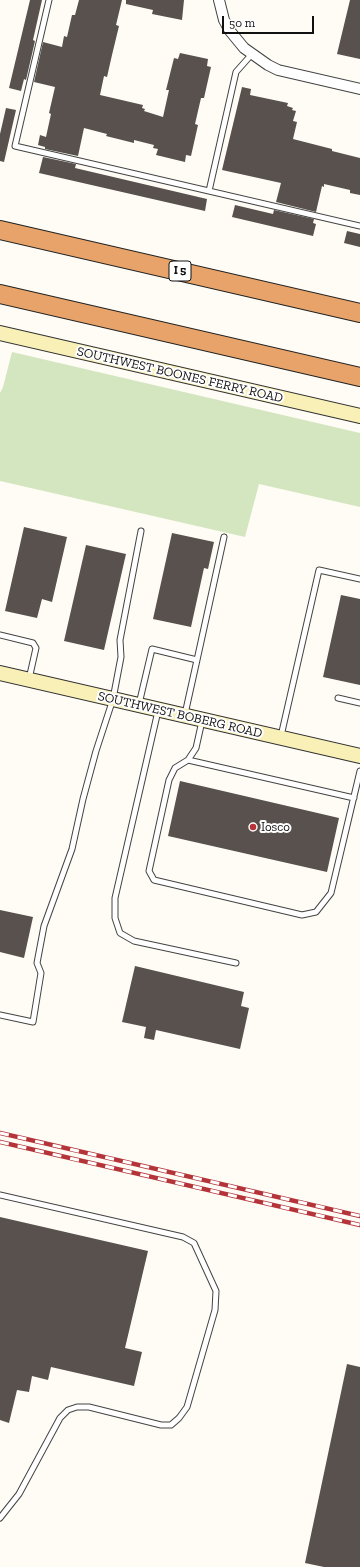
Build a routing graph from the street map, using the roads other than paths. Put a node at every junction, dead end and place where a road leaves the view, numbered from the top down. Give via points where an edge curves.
1 (49, 0) edge
2 (218, 0) edge
3 (252, 54) junction
4 (360, 89) edge
5 (209, 191) junction
6 (360, 226) edge
7 (0, 230) edge
8 (0, 294) edge
9 (360, 313) edge
10 (0, 333) edge
11 (360, 377) edge
12 (360, 416) edge
13 (142, 531) dead end
14 (224, 537) dead end
15 (360, 579) edge
16 (0, 635) edge
17 (197, 660) junction
18 (0, 673) edge
19 (29, 680) junction
20 (338, 698) dead end
21 (113, 699) junction
22 (360, 702) edge
23 (139, 705) junction
24 (158, 710) junction
25 (184, 716) junction
26 (202, 720) junction
27 (280, 738) junction
28 (360, 756) edge
29 (188, 760) junction
30 (360, 771) edge
31 (354, 798) junction
32 (236, 963) dead end
33 (0, 1015) edge
34 (0, 1195) edge
35 (0, 1518) edge

1 - 5 lane via 15,146
2 - 3 street via 230,31
3 - 4 street via 278,70
3 - 5 lane via 236,72
5 - 6 lane
7 - 9 highway, I 5
8 - 11 highway
10 - 12 street, SOUTHWEST BOONES FERRY ROAD
13 - 21 lane via 120,640 121,657
14 - 17 lane
15 - 27 lane via 319,570
16 - 19 lane via 33,643 36,648
17 - 23 lane via 152,650
17 - 25 lane
18 - 19 street, SOUTHWEST BOBERG ROAD
19 - 21 street, SOUTHWEST BOBERG ROAD
20 - 22 lane
21 - 23 street, SOUTHWEST BOBERG ROAD
21 - 33 lane via 85,792 72,849 44,926 37,963 41,973 33,1022
23 - 24 street, SOUTHWEST BOBERG ROAD
24 - 25 street, SOUTHWEST BOBERG ROAD
24 - 32 lane via 115,898 115,918 120,933 134,941
25 - 26 street, SOUTHWEST BOBERG ROAD
26 - 27 street, SOUTHWEST BOBERG ROAD
26 - 29 lane via 196,748
27 - 28 street, SOUTHWEST BOBERG ROAD
29 - 31 lane
29 - 31 lane via 175,768 169,780 149,871 154,880 302,915 316,912 331,893
30 - 31 lane
34 - 35 lane via 183,1237 194,1243 216,1291 215,1310 187,1407 180,1418 171,1424 161,1425 89,1407 68,1410 60,1418 19,1494

